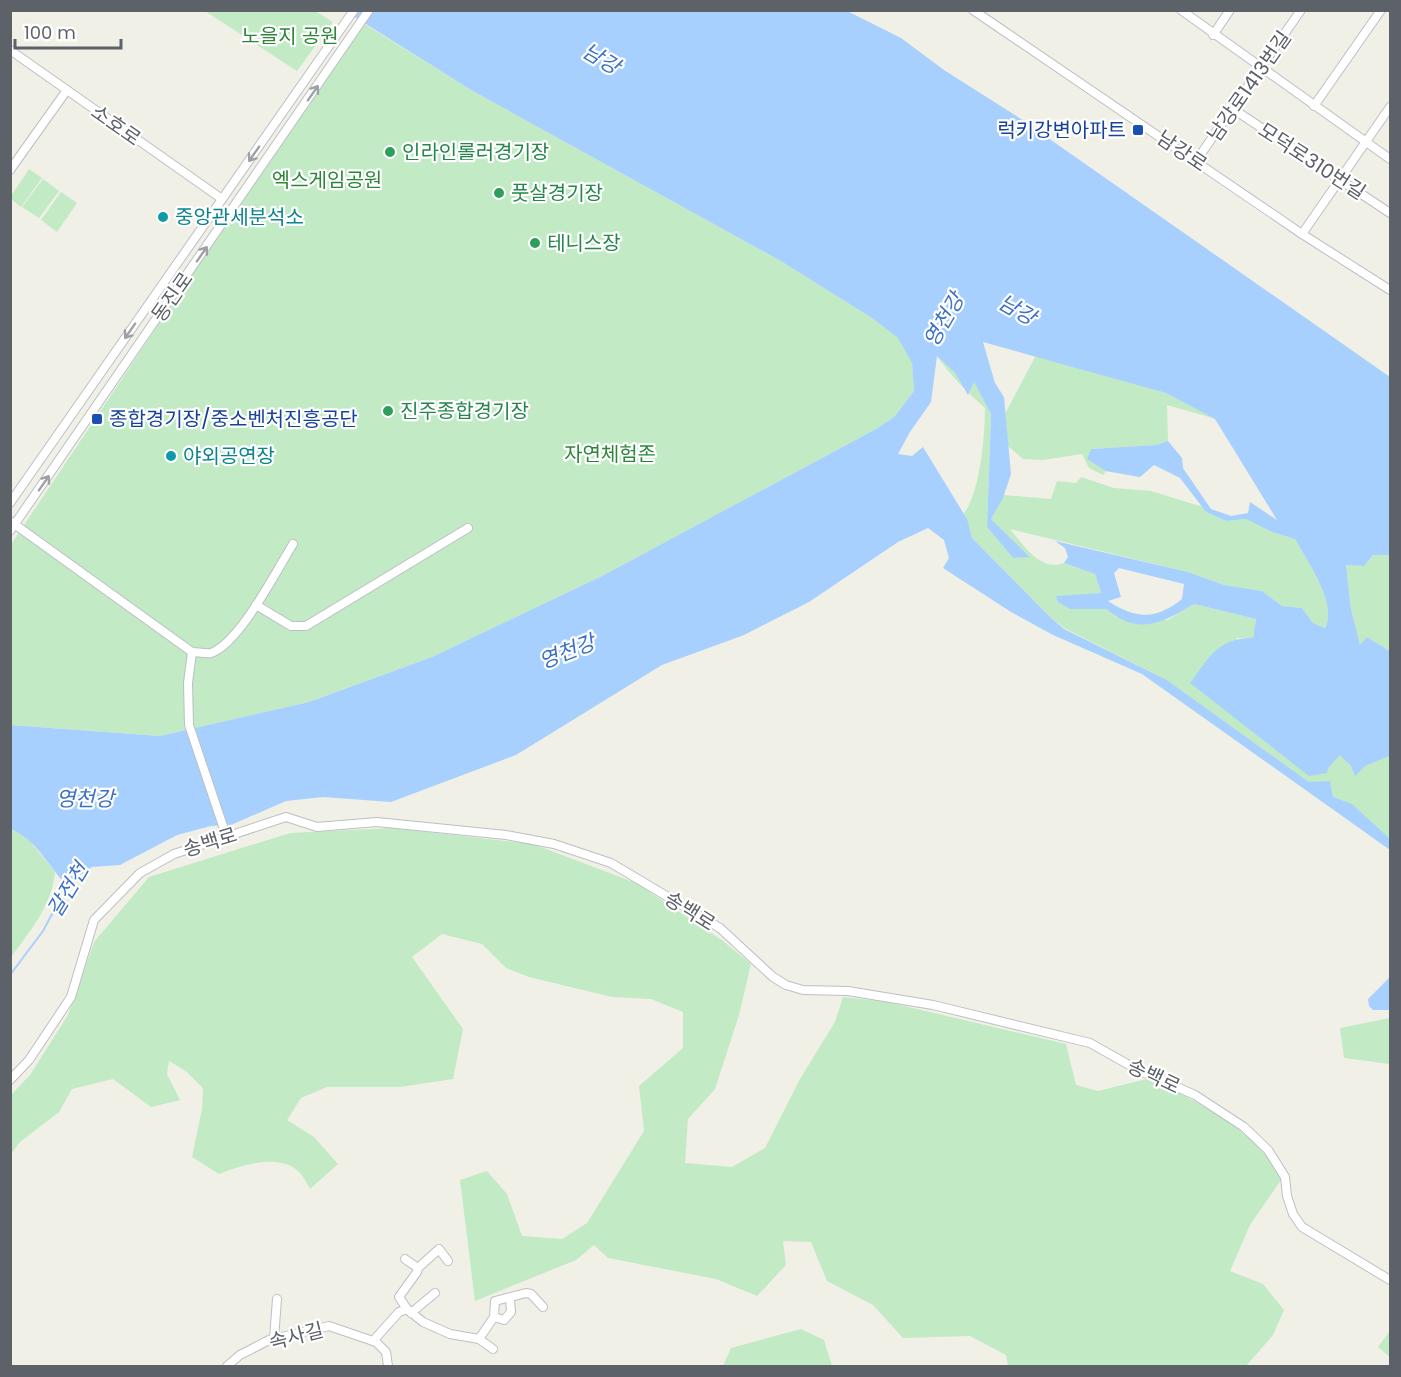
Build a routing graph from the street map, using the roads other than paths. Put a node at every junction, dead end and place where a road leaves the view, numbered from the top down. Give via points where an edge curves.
1 (354, 10) edge
2 (369, 10) edge
3 (1181, 10) edge
4 (1230, 10) edge
5 (1301, 10) edge
6 (1381, 10) edge
7 (980, 12) edge
8 (1214, 35) junction
9 (10, 50) edge
10 (1260, 69) junction
11 (67, 90) junction
12 (1314, 106) junction
13 (1390, 107) edge
14 (1233, 109) junction
15 (1366, 142) junction
16 (1390, 159) edge
17 (1196, 161) junction
18 (10, 170) edge
19 (1341, 180) junction
20 (222, 199) junction
21 (1390, 213) edge
22 (1302, 234) junction
23 (1390, 291) edge
24 (10, 503) edge
25 (12, 526) edge
26 (468, 528) dead end
27 (293, 544) dead end
28 (256, 605) junction
29 (192, 652) junction
30 (227, 838) junction
31 (10, 1080) edge
32 (405, 1258) dead end
33 (448, 1261) dead end
34 (418, 1268) junction
35 (1390, 1280) edge
36 (435, 1293) dead end
37 (277, 1299) dead end
38 (510, 1299) junction
39 (543, 1307) dead end
40 (409, 1311) junction
41 (494, 1317) junction
42 (274, 1339) junction
43 (479, 1339) junction
44 (373, 1341) junction
45 (494, 1349) dead end
46 (227, 1366) edge
47 (388, 1366) edge

1 -> 20 street, 동진로
25 -> 2 street, 동진로
3 - 8 street
4 - 8 street
5 - 10 street, 남강로1413번길
6 - 12 street
7 - 17 street, 남강로
8 - 10 street
9 - 11 street, 소호로
10 - 12 street
10 - 14 street, 남강로1413번길
11 - 18 street
11 - 20 street, 소호로
12 - 15 street
13 - 15 street
14 - 17 street, 남강로1413번길
14 - 19 street, 모덕로310번길
15 - 16 street
15 - 19 street
17 - 22 street, 남강로
19 - 21 street, 모덕로310번길
19 - 22 street
20 -> 24 street, 동진로
22 - 23 street, 남강로
25 - 29 street
26 - 28 street via 306,626 291,626
27 - 28 street
28 - 29 street via 229,642 210,653
29 - 30 street via 189,725
30 - 31 street, 송백로 via 174,854 140,873 94,920 71,997 29,1060
30 - 35 street, 송백로 via 286,817 317,826 377,822 506,835 554,844 611,863 720,928 786,985 933,1005 1090,1042 1138,1070 1195,1095 1244,1127 1268,1150 1285,1178 1287,1196 1302,1227
32 - 34 street
33 - 34 street via 439,1249
34 - 40 street via 399,1297
36 - 40 street
37 - 42 street
38 - 39 street via 531,1294
38 - 41 street via 495,1301
38 - 41 street via 511,1312 504,1320
40 - 43 street via 450,1334
40 - 44 street via 399,1312
41 - 43 street
42 - 44 street, 속사길 via 329,1326
42 - 46 street, 속사길 via 240,1354
43 - 45 street
44 - 47 street via 386,1352

